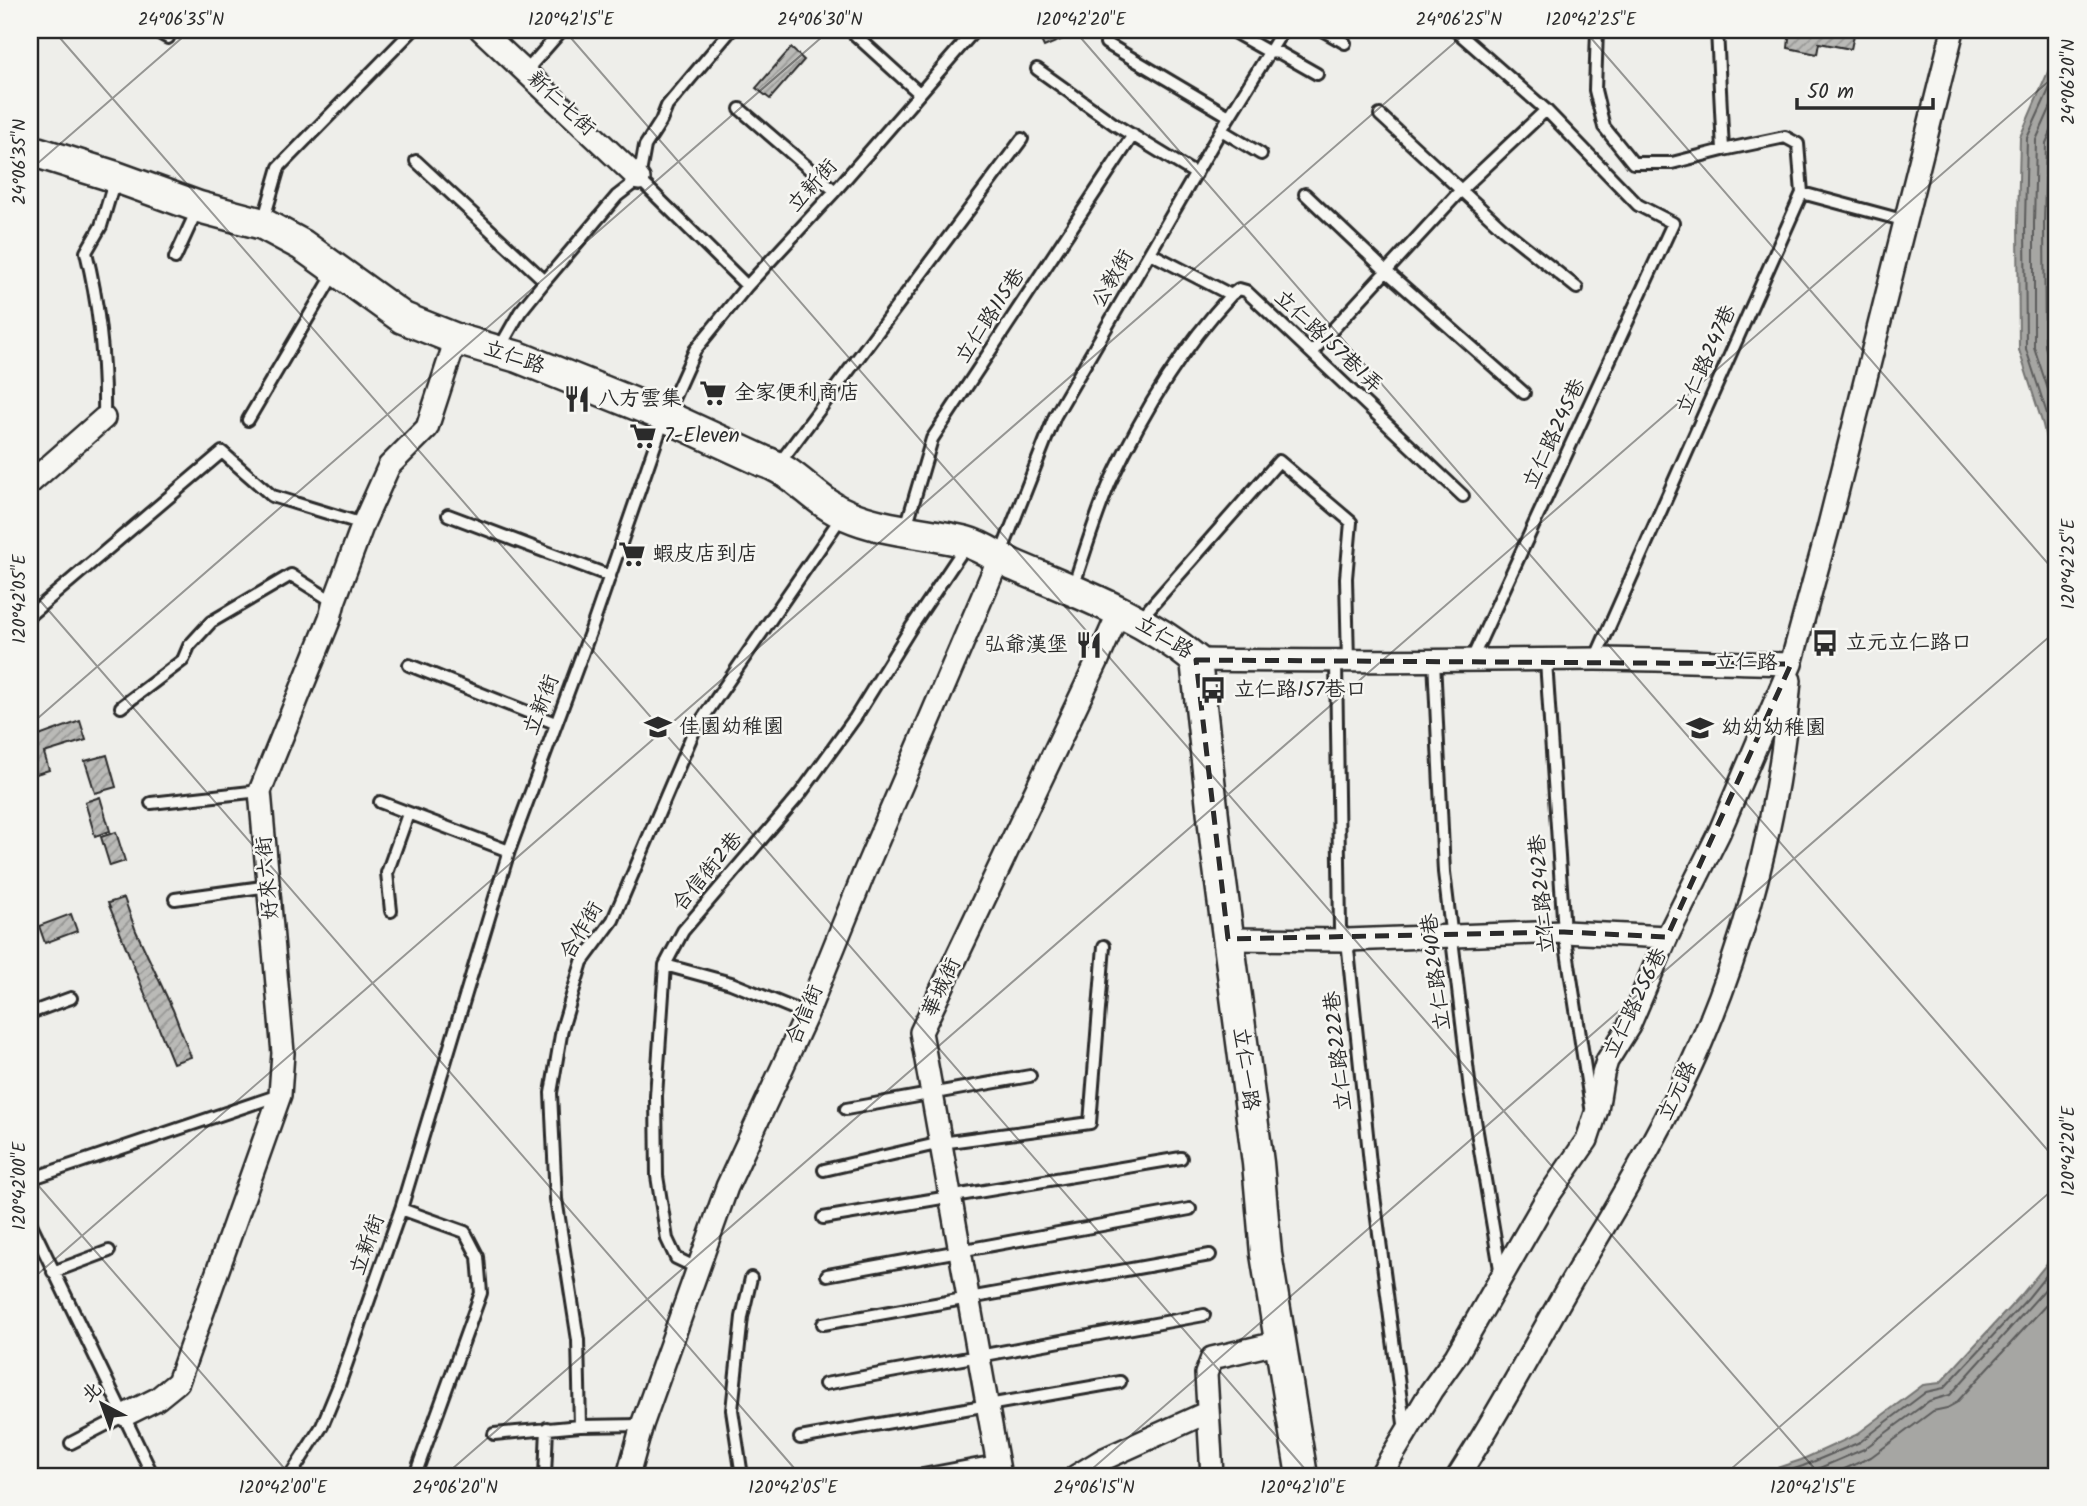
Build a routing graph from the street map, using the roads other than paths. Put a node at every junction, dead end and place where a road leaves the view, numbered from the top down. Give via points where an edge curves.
1 (154, 30) edge
2 (414, 30) edge
3 (481, 30) edge
4 (562, 30) edge
5 (732, 30) edge
6 (975, 30) edge
7 (1230, 30) edge
8 (1283, 30) edge
9 (1322, 30) edge
10 (1455, 30) edge
11 (1597, 30) edge
12 (1717, 30) edge
13 (1953, 30) edge
14 (852, 32) dead end
15 (168, 38) dead end
16 (1106, 43) dead end
17 (1345, 43) dead end
18 (1269, 52) junction
19 (1037, 69) dead end
20 (526, 71) junction
21 (1317, 74) dead end
22 (919, 93) junction
23 (740, 109) dead end
24 (1546, 110) junction
25 (1380, 115) dead end
26 (1230, 116) junction
27 (1221, 130) junction
28 (1133, 135) junction
29 (1021, 139) dead end
30 (30, 150) edge
31 (1723, 150) junction
32 (1261, 154) dead end
33 (416, 161) dead end
34 (1196, 174) junction
35 (116, 177) junction
36 (639, 179) junction
37 (1461, 190) junction
38 (835, 191) junction
39 (1802, 193) junction
40 (1305, 194) dead end
41 (199, 207) junction
42 (1906, 221) junction
43 (263, 224) junction
44 (1150, 253) junction
45 (175, 258) dead end
46 (336, 269) junction
47 (1387, 271) junction
48 (545, 281) junction
49 (747, 286) junction
50 (1577, 288) dead end
51 (1231, 295) junction
52 (456, 339) junction
53 (498, 351) junction
54 (1312, 352) junction
55 (1524, 393) dead end
56 (665, 416) junction
57 (104, 418) joint
58 (248, 420) dead end
59 (778, 466) junction
60 (30, 482) edge
61 (1463, 496) dead end
62 (844, 514) junction
63 (448, 515) dead end
64 (363, 524) junction
65 (906, 529) junction
66 (969, 542) junction
67 (999, 558) junction
68 (610, 576) junction
69 (1072, 590) junction
70 (334, 601) junction
71 (30, 615) edge
72 (1129, 616) junction
73 (1595, 659) junction
74 (1196, 660) junction
75 (1434, 660) junction
76 (1471, 661) junction
77 (1546, 661) junction
78 (1342, 662) junction
79 (1791, 664) junction
80 (409, 665) dead end
81 (121, 707) dead end
82 (555, 723) junction
83 (260, 791) junction
84 (380, 802) dead end
85 (151, 803) dead end
86 (408, 814) junction
87 (509, 851) junction
88 (269, 886) junction
89 (175, 899) dead end
90 (391, 911) dead end
91 (1564, 932) junction
92 (1452, 936) junction
93 (1668, 937) junction
94 (1228, 939) junction
95 (1346, 940) junction
96 (1104, 946) dead end
97 (665, 965) junction
98 (71, 998) dead end
99 (30, 1013) edge
100 (807, 1014) junction
101 (1030, 1076) dead end
102 (932, 1093) junction
103 (280, 1095) junction
104 (846, 1109) dead end
105 (1593, 1121) junction
106 (941, 1143) junction
107 (1181, 1158) dead end
108 (824, 1170) dead end
109 (30, 1179) edge
110 (951, 1197) junction
111 (401, 1209) junction
112 (1190, 1209) dead end
113 (822, 1218) dead end
114 (30, 1222) edge
115 (108, 1251) dead end
116 (960, 1251) junction
117 (1210, 1255) dead end
118 (699, 1269) junction
119 (53, 1272) junction
120 (827, 1275) dead end
121 (751, 1278) dead end
122 (1501, 1278) junction
123 (968, 1298) junction
124 (1204, 1315) dead end
125 (823, 1324) dead end
126 (1281, 1342) junction
127 (979, 1356) junction
128 (1120, 1382) dead end
129 (825, 1384) dead end
130 (988, 1405) junction
131 (1208, 1412) junction
132 (125, 1415) junction
133 (642, 1425) junction
134 (580, 1426) junction
135 (547, 1428) junction
136 (494, 1434) dead end
137 (1405, 1436) junction
138 (800, 1438) dead end
139 (71, 1443) dead end
140 (999, 1469) edge
141 (153, 1476) edge
142 (290, 1476) edge
143 (418, 1476) edge
144 (545, 1476) edge
145 (628, 1476) edge
146 (742, 1476) edge
147 (917, 1476) edge
148 (1076, 1476) edge
149 (1212, 1476) edge
150 (1302, 1476) edge
151 (1380, 1476) edge
152 (1458, 1476) edge

1 - 15 lane
2 - 43 lane via 279,167
3 - 20 street, 新仁七街
4 - 20 lane
5 - 36 lane via 667,106 645,146
6 - 22 lane, 立新街
7 - 18 lane
8 - 18 lane, 公教街
9 - 17 lane
10 - 24 lane
11 - 31 lane via 1595,90 1604,127 1633,163 1672,163
12 - 31 lane
13 - 42 street, 立仁路
14 - 22 lane
16 - 26 lane
18 - 21 lane via 1280,53
18 - 26 lane, 公教街
19 - 28 lane
20 - 36 street, 新仁七街
22 - 38 lane, 立新街
23 - 38 lane
24 - 37 lane
24 - 76 lane, 立仁路245巷 via 1638,205 1673,223
25 - 37 lane
26 - 27 lane, 公教街
27 - 32 lane
27 - 34 lane, 公教街
28 - 34 lane
28 - 65 lane, 立仁路115巷 via 933,439
29 - 59 lane
30 - 35 street, 立仁路
31 - 39 lane, 立仁路247巷 via 1785,137 1798,144
33 - 48 lane
34 - 44 lane, 公教街
35 - 41 street, 立仁路
35 - 57 lane via 101,226 86,252 102,365
36 - 48 lane via 617,196
36 - 49 lane
37 - 47 lane
37 - 50 lane
38 - 49 lane, 立新街
39 - 42 lane
39 - 73 lane, 立仁路247巷
40 - 47 lane
41 - 43 street, 立仁路
41 - 45 lane
42 - 79 street, 立仁路
43 - 46 street, 立仁路
44 - 51 lane, 立仁路157巷1弄
44 - 67 lane, 公教街 via 1055,416
46 - 52 street, 立仁路 via 403,318
46 - 58 lane
47 - 54 lane
47 - 55 lane
48 - 53 lane
49 - 56 lane, 立新街 via 695,350
51 - 54 lane, 立仁路157巷1弄 via 1239,289 1246,291
51 - 69 lane via 1157,393 1111,482
52 - 53 street, 立仁路
52 - 64 street, 好來六街 via 427,428 389,466
53 - 56 street, 立仁路
54 - 61 lane, 立仁路157巷1弄
56 - 59 street, 立仁路
56 - 68 lane, 立新街
57 - 60 street
59 - 62 street, 立仁路
62 - 65 street, 立仁路
62 - 134 lane, 合作街 via 694,732 613,920 582,962 565,1016 551,1093 556,1199 578,1340
63 - 68 lane
64 - 70 street, 好來六街
64 - 71 lane via 272,496 222,452
65 - 66 street, 立仁路
66 - 67 street, 立仁路
66 - 97 lane, 合信街2巷 via 855,718 800,794 683,931
67 - 69 street, 立仁路
67 - 100 street, 合信街
68 - 82 lane, 立新街
69 - 72 street, 立仁路
70 - 81 lane via 291,575 211,622 183,660
70 - 83 street, 好來六街
72 - 74 street, 立仁路
72 - 78 lane, 立仁路222巷 via 1279,461 1351,522
72 - 102 street, 華城街 via 1097,662 921,1032
73 - 77 street, 立仁路
73 - 79 street, 立仁路
74 - 78 street, 立仁路
74 - 94 street, 立仁一路
75 - 76 street, 立仁路
75 - 78 street, 立仁路
75 - 92 lane, 立仁路240巷 via 1444,872
76 - 77 street, 立仁路
77 - 91 lane, 立仁路242巷
78 - 95 lane, 立仁路222巷 via 1339,908
79 - 93 street, 立仁路256巷
79 - 152 street, 立元路 via 1782,759 1760,866 1729,971 1701,1043 1633,1175
80 - 82 lane
82 - 87 lane, 立新街
83 - 85 lane
83 - 88 street, 好來六街
84 - 86 lane
86 - 87 lane
86 - 90 lane via 387,873
87 - 111 lane, 立新街
88 - 89 lane
88 - 103 street, 好來六街 via 283,1053
91 - 92 street
91 - 93 street
91 - 105 lane, 立仁路242巷
92 - 95 street
92 - 122 lane, 立仁路240巷 via 1470,1090
93 - 105 street, 立仁路256巷 via 1629,1026 1607,1060
94 - 95 street
94 - 126 street, 立仁一路
95 - 137 lane, 立仁路222巷
96 - 106 lane via 1090,1123
97 - 100 lane via 731,983
97 - 118 lane, 合信街2巷 via 656,1096 657,1176 667,1239 676,1258
98 - 99 lane
100 - 118 street, 合信街 via 727,1187
101 - 102 lane
102 - 104 lane
102 - 106 street, 華城街
103 - 109 lane
103 - 132 street, 好來六街 via 178,1382 158,1399
105 - 122 street, 立仁路256巷 via 1587,1140
106 - 108 lane
106 - 110 street, 華城街
107 - 110 lane
110 - 113 lane
110 - 116 street, 華城街
111 - 142 lane, 立新街 via 335,1395 322,1426
111 - 143 lane via 464,1232 478,1257 481,1293
112 - 116 lane
114 - 119 lane
115 - 119 lane
116 - 120 lane
116 - 123 street, 華城街
117 - 123 lane
118 - 133 street, 合信街
119 - 132 lane
121 - 146 lane via 732,1410
122 - 137 street, 立仁路256巷
123 - 125 lane
123 - 127 street, 華城街
124 - 127 lane
126 - 131 street via 1212,1358 1206,1374
126 - 150 street, 立仁一路
127 - 129 lane
127 - 130 street, 華城街
128 - 130 lane
130 - 138 lane
130 - 140 street, 華城街
131 - 148 street
131 - 149 street
132 - 139 lane
132 - 141 lane
133 - 134 lane
133 - 145 street, 合信街
134 - 135 lane
135 - 136 lane
135 - 144 lane
137 - 151 street, 立仁路256巷
140 - 147 lane

